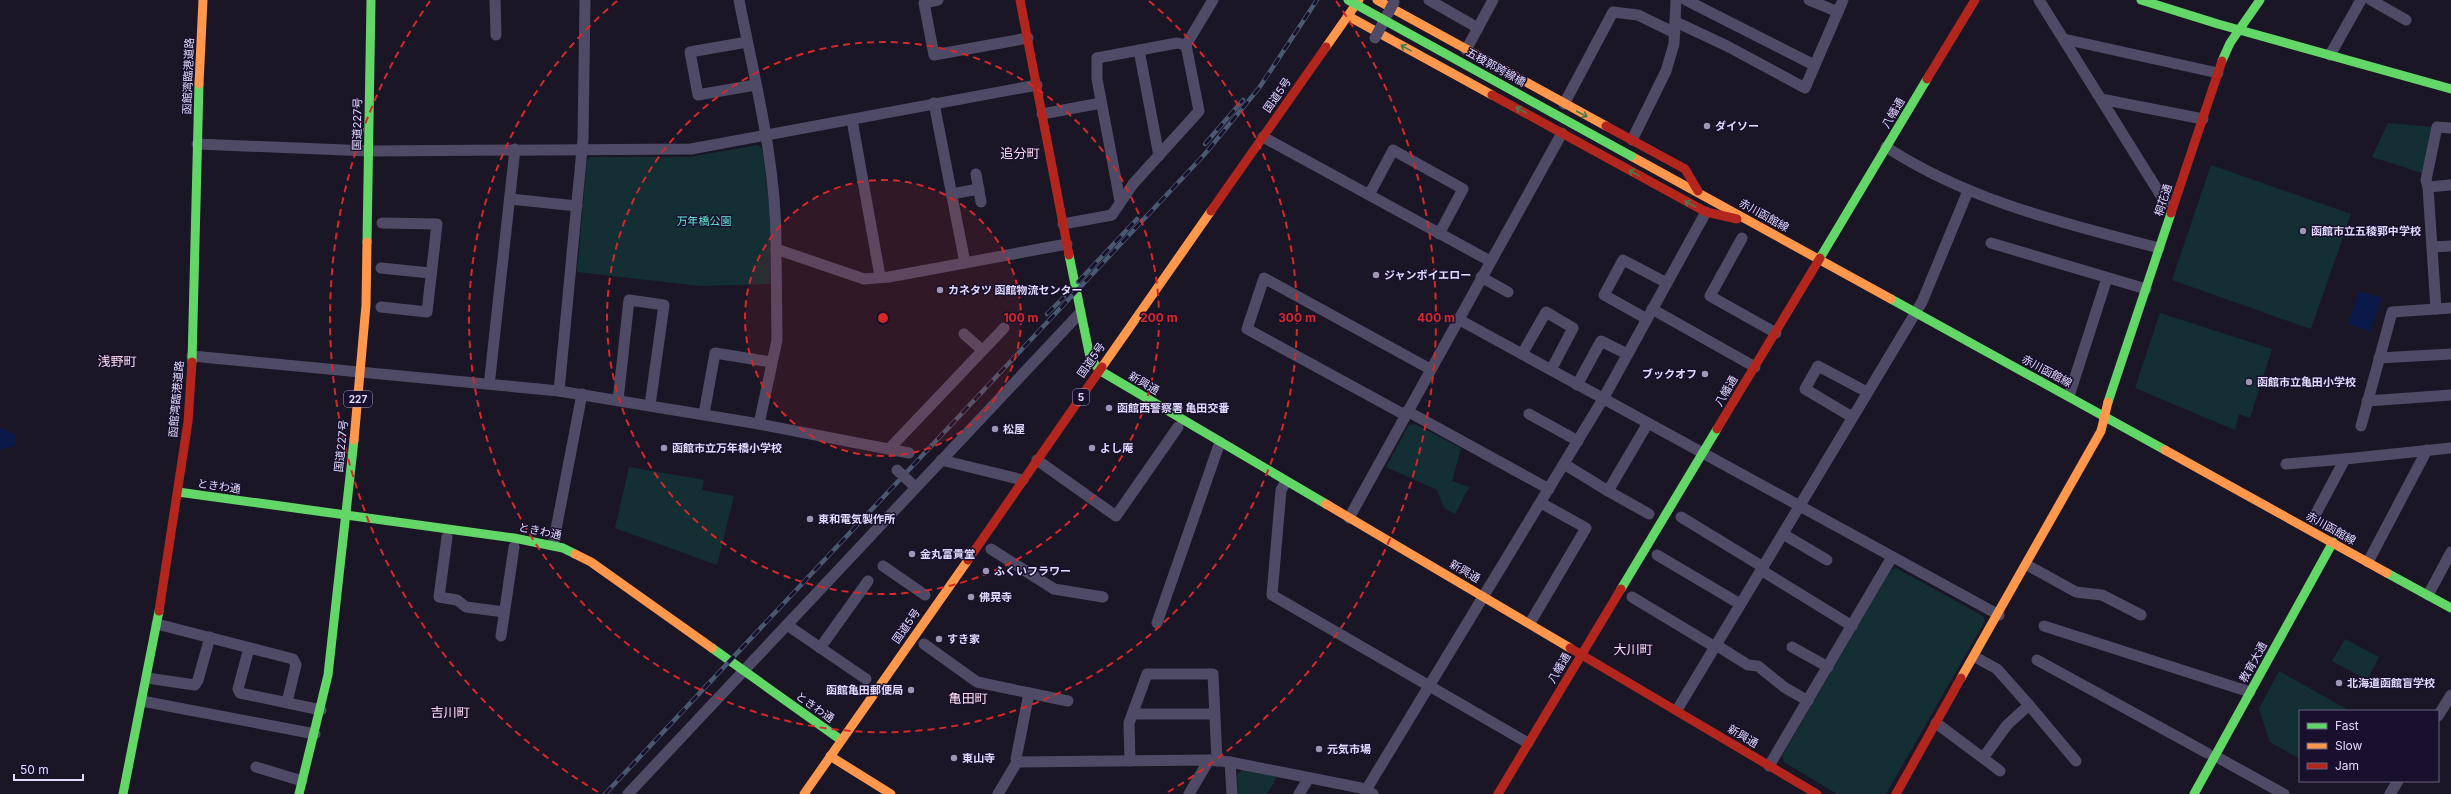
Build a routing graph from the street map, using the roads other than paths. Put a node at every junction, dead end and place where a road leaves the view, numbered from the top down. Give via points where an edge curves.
1 (203, 0) edge
2 (371, 0) edge
3 (495, 0) edge
4 (585, 0) edge
5 (740, 0) edge
6 (938, 0) edge
7 (1020, 0) edge
8 (1213, 0) edge
9 (1348, 0) edge
10 (1359, 0) edge
11 (1377, 0) edge
12 (1429, 0) edge
13 (1493, 0) edge
14 (1676, 0) edge
15 (1686, 0) edge
16 (1809, 0) edge
17 (1843, 0) edge
18 (1975, 0) edge
19 (2039, 0) edge
20 (2141, 0) edge
21 (2260, 0) edge
22 (2361, 0) edge
23 (2371, 0) edge
24 (1394, 2) dead end
25 (2153, 2) edge
26 (1838, 12) junction
27 (1348, 16) junction
28 (2406, 20) dead end
29 (1478, 28) junction
30 (1675, 28) junction
31 (2240, 30) junction
32 (496, 35) dead end
33 (1028, 38) junction
34 (1375, 38) dead end
35 (2064, 39) junction
36 (747, 42) junction
37 (1186, 45) junction
38 (1139, 50) junction
39 (1466, 50) junction
40 (2330, 55) junction
41 (1814, 65) junction
42 (2218, 73) junction
43 (755, 84) junction
44 (1037, 84) junction
45 (2451, 89) edge
46 (2101, 99) junction
47 (934, 103) junction
48 (1101, 103) junction
49 (1564, 104) junction
50 (1042, 114) junction
51 (2202, 119) junction
52 (852, 120) junction
53 (2451, 128) edge
54 (1562, 133) junction
55 (765, 137) junction
56 (1263, 137) junction
57 (1632, 140) junction
58 (197, 144) junction
59 (1886, 147) junction
60 (515, 149) junction
61 (582, 150) junction
62 (369, 151) junction
63 (1159, 156) junction
64 (1631, 156) joint
65 (976, 174) dead end
66 (2451, 185) edge
67 (2428, 187) junction
68 (979, 189) junction
69 (1968, 191) junction
70 (1698, 192) junction
71 (951, 194) junction
72 (1369, 195) junction
73 (510, 199) junction
74 (1120, 201) junction
75 (981, 202) dead end
76 (2165, 202) dead end
77 (576, 206) junction
78 (1706, 212) junction
79 (382, 223) dead end
80 (1754, 223) junction
81 (1063, 224) junction
82 (1439, 234) junction
83 (1742, 238) dead end
84 (1991, 243) dead end
85 (1067, 244) junction
86 (2451, 246) edge
87 (2432, 247) junction
88 (2159, 248) junction
89 (776, 249) junction
90 (1819, 260) junction
91 (1490, 261) junction
92 (965, 263) junction
93 (381, 268) dead end
94 (430, 273) junction
95 (880, 276) junction
96 (1481, 277) junction
97 (2107, 278) junction
98 (1667, 283) junction
99 (2146, 289) junction
100 (1508, 292) dead end
101 (381, 307) dead end
102 (2451, 308) edge
103 (2436, 309) junction
104 (1080, 313) junction
105 (1915, 313) junction
106 (1650, 314) junction
107 (1458, 319) junction
108 (1004, 328) dead end
109 (1776, 333) junction
110 (964, 334) dead end
111 (982, 350) junction
112 (1522, 354) junction
113 (1627, 354) junction
114 (2451, 354) edge
115 (192, 356) junction
116 (2379, 358) junction
117 (772, 362) junction
118 (1755, 367) junction
119 (1430, 369) junction
120 (1099, 370) junction
121 (1551, 370) junction
122 (361, 372) junction
123 (490, 377) dead end
124 (1577, 385) junction
125 (559, 391) junction
126 (1867, 392) junction
127 (582, 394) junction
128 (2451, 395) edge
129 (2069, 396) junction
130 (1603, 399) junction
131 (618, 400) junction
132 (2367, 401) junction
133 (650, 405) junction
134 (1406, 413) junction
135 (704, 414) junction
136 (1529, 414) dead end
137 (2105, 416) junction
138 (1852, 417) junction
139 (1648, 423) junction
140 (760, 424) junction
141 (2361, 426) dead end
142 (1178, 427) dead end
143 (1578, 441) junction
144 (1220, 442) junction
145 (2451, 448) edge
146 (889, 449) junction
147 (2427, 450) junction
148 (909, 453) dead end
149 (1703, 453) junction
150 (2345, 458) junction
151 (941, 460) junction
152 (1037, 460) junction
153 (1564, 464) junction
154 (2286, 464) dead end
155 (897, 470) dead end
156 (1022, 480) junction
157 (1286, 482) junction
158 (912, 484) dead end
159 (1549, 489) junction
160 (1608, 490) junction
161 (178, 492) junction
162 (1541, 503) junction
163 (1799, 506) junction
164 (1649, 514) dead end
165 (345, 515) junction
166 (1681, 517) dead end
167 (1349, 518) junction
168 (2313, 519) dead end
169 (1783, 534) junction
170 (446, 537) dead end
171 (2333, 542) junction
172 (553, 545) junction
173 (514, 547) dead end
174 (991, 549) dead end
175 (2451, 552) edge
176 (1657, 555) dead end
177 (1892, 558) junction
178 (1827, 560) dead end
179 (2368, 562) junction
180 (2027, 564) junction
181 (883, 566) dead end
182 (1762, 568) junction
183 (868, 581) dead end
184 (925, 595) dead end
185 (2428, 595) junction
186 (1485, 596) junction
187 (1102, 597) dead end
188 (1632, 597) dead end
189 (1740, 604) junction
190 (2451, 608) edge
191 (504, 612) junction
192 (1999, 615) junction
193 (2141, 615) dead end
194 (1158, 623) dead end
195 (1530, 623) junction
196 (157, 624) junction
197 (787, 625) junction
198 (1852, 626) junction
199 (2044, 626) dead end
200 (501, 636) dead end
201 (210, 637) junction
202 (924, 644) dead end
203 (1716, 646) junction
204 (1792, 647) dead end
205 (249, 648) junction
206 (820, 648) junction
207 (1582, 653) junction
208 (1975, 657) junction
209 (2037, 660) dead end
210 (1828, 666) junction
211 (743, 672) junction
212 (147, 678) junction
213 (866, 679) dead end
214 (1430, 686) junction
215 (2250, 692) junction
216 (1029, 693) junction
217 (2451, 695) edge
218 (142, 701) junction
219 (1068, 701) dead end
220 (1808, 701) junction
221 (287, 702) junction
222 (2029, 705) junction
223 (321, 710) junction
224 (1677, 710) junction
225 (1133, 714) junction
226 (1214, 714) junction
227 (2439, 714) edge
228 (1936, 724) junction
229 (315, 734) junction
230 (841, 740) junction
231 (1528, 743) junction
232 (2211, 754) junction
233 (830, 756) junction
234 (1983, 758) junction
235 (1130, 761) junction
236 (1213, 761) junction
237 (2076, 761) dead end
238 (1017, 762) junction
239 (1230, 762) junction
240 (1770, 766) junction
241 (256, 767) dead end
242 (2000, 771) dead end
243 (1309, 778) junction
244 (302, 781) junction
245 (2397, 782) edge
246 (1369, 792) edge
247 (123, 794) edge
248 (299, 794) edge
249 (628, 794) edge
250 (804, 794) edge
251 (891, 794) edge
252 (998, 794) edge
253 (1190, 794) edge
254 (1232, 794) edge
255 (1299, 794) edge
256 (1498, 794) edge
257 (1817, 794) edge
258 (1896, 794) edge
259 (2194, 794) edge
260 (2284, 794) edge
261 (2390, 794) edge

1 - 58 main road, 函館湾臨港道路
2 - 62 main road, 国道227号 / 227
3 - 32 street
4 - 61 street
5 - 36 street
6 - 33 street via 924,2 934,55
7 - 33 main road
8 - 37 street
9 - 64 main road, 五稜郭跨線橋, bridge
10 - 27 main road, 国道5号 / 5
11 - 39 main road
12 - 29 street
13 - 29 street
14 - 30 street
15 - 41 street
16 - 26 street
17 - 26 street
18 - 59 main road, 八幡通
19 - 35 street
20 - 25 main road
21 - 31 main road, 桐花通
22 - 40 street
23 - 28 street
24 - 34 street, bridge
25 - 31 main road
26 - 41 street
54 -> 27 main road
27 - 56 main road, 国道5号 / 5
29 - 39 street
30 - 41 street via 1728,46 1803,92
30 - 49 street via 1638,15 1613,12
30 - 57 street via 1666,71
31 - 40 main road
31 - 42 main road, 桐花通 via 2230,43
33 - 44 main road
35 - 42 street
35 - 46 street
36 - 43 street
36 - 43 street via 690,52 698,95
37 - 38 street via 1177,43
37 - 63 street via 1199,111
38 - 48 street via 1097,58
38 - 63 street
39 - 49 main road
40 - 45 main road
42 - 51 main road, 桐花通
43 - 55 street
44 - 47 street
44 - 50 main road
46 - 51 street
46 - 76 street
47 - 52 street
47 - 71 street
48 - 50 street
48 - 74 street
49 -> 57 main road
50 - 81 main road
51 - 88 main road, 桐花通
52 - 55 street
52 - 95 street
53 - 67 street via 2438,127 2426,180
78 -> 54 main road
54 - 91 street
55 - 61 street via 691,149
55 - 89 street via 776,207
56 - 72 street
56 - 120 main road, 国道5号 / 5
57 - 70 main road via 1685,169
58 - 62 street
58 - 115 main road, 函館湾臨港道路
59 - 69 street
59 - 90 main road, 八幡通
60 - 61 street
60 - 62 street
60 - 73 street
61 - 77 street
62 - 122 main road, 国道227号 / 227 via 366,305
63 - 74 street
64 - 70 main road, 赤川函館線
65 - 68 street
66 - 67 street
67 - 87 street
68 - 71 street
68 - 75 street
69 - 88 street via 2057,223
69 - 105 street via 1922,302
70 - 80 main road, 赤川函館線
71 - 92 street
72 - 82 street
72 - 82 street via 1393,150 1456,185 1463,189
73 - 77 street
73 - 123 street
74 - 81 street via 1112,215
77 - 125 street
78 - 80 main road
78 - 98 street
79 - 94 street via 437,224 435,256
80 - 90 main road, 赤川函館線
81 - 85 main road
82 - 91 street
83 - 109 street via 1710,296
84 - 97 street
85 - 92 street
85 - 104 main road
86 - 87 street
87 - 103 street
88 - 99 main road, 桐花通
89 - 95 street via 864,279
89 - 117 street via 776,340
90 - 105 main road, 赤川函館線
90 - 109 main road, 八幡通
91 - 96 street
92 - 95 street via 889,277
93 - 94 street
94 - 101 street via 427,312
96 - 100 street
96 - 107 street
97 - 99 street
97 - 129 street
98 - 106 street
98 - 106 street via 1623,260 1604,295
99 - 137 main road, 桐花通
102 - 103 street
103 - 116 street via 2392,312
104 - 120 main road via 1090,357
104 - 151 street
105 - 126 street
105 - 129 main road, 赤川函館線
106 - 113 street
106 - 118 street
107 - 112 street
107 - 119 street
108 - 111 street
109 - 118 main road, 八幡通
110 - 111 street
111 - 146 street
112 - 121 street
112 - 121 street via 1546,312 1573,328
113 - 124 street via 1600,340
113 - 130 street
114 - 116 street
115 - 122 street
115 - 161 main road, 函館湾臨港道路 via 188,422
116 - 132 street
117 - 135 street via 715,353
117 - 140 street
118 - 149 main road, 八幡通
119 - 134 street
119 - 134 street via 1264,278 1247,329
120 - 144 main road, 新興通
120 - 152 main road, 国道5号 / 5
121 - 124 street
122 - 125 street
122 - 165 main road, 国道227号 / 227
124 - 130 street
125 - 127 street
126 - 138 street
126 - 138 street via 1818,366 1805,389
127 - 131 street
127 - 172 street
128 - 132 street
129 - 137 main road, 赤川函館線
130 - 139 street
130 - 143 street
131 - 133 street
131 - 133 street via 629,300 664,305
132 - 141 street
133 - 135 street
134 - 159 street
134 - 167 street
135 - 140 street
136 - 143 street
137 - 171 main road, 赤川函館線
137 - 180 main road, 桐花通 via 2102,431
138 - 163 street
139 - 149 street
139 - 160 street
140 - 146 street
142 - 152 street via 1116,516
143 - 153 street
144 - 157 main road, 新興通
144 - 194 street
145 - 147 street
146 - 148 street
147 - 150 street
147 - 179 street
149 - 163 street
149 - 207 main road, 八幡通
150 - 154 street
150 - 168 street
151 - 156 street
151 - 197 street
152 - 156 main road, 国道5号 / 5
153 - 159 street
153 - 160 street
155 - 158 street, bridge
156 - 230 main road, 国道5号 / 5
157 - 167 main road, 新興通
157 - 214 street via 1281,490 1272,596
159 - 162 street
160 - 164 street
161 - 165 main road, ときわ通
161 - 196 main road, 函館湾臨港道路
162 - 186 street
162 - 195 street via 1586,528
163 - 169 street
163 - 177 street
165 - 172 main road, ときわ通
165 - 223 main road, 国道227号 / 227 via 328,675
166 - 182 street
167 - 186 main road, 新興通
169 - 178 street
169 - 182 street
170 - 191 street via 439,597 458,600 466,607
171 - 179 main road, 赤川函館線
171 - 215 main road, 教育大通
172 - 211 main road, ときわ通 via 574,552 591,562
173 - 191 street
174 - 187 street via 1054,589
175 - 185 street
176 - 189 street
177 - 192 street
177 - 198 street
179 - 185 main road, 赤川函館線
180 - 192 main road, 桐花通
180 - 193 street via 2076,592 2102,595
181 - 184 street
182 - 189 street
182 - 198 street
183 - 206 street
185 - 190 main road, 赤川函館線
186 - 195 main road, 新興通
186 - 214 street
188 - 203 street
189 - 203 street
191 - 200 street
192 - 208 main road, 桐花通
195 - 207 main road, 新興通
196 - 201 street
196 - 212 main road, 函館湾臨港道路
197 - 206 street
197 - 211 street
198 - 210 street
199 - 215 street
201 - 205 street
201 - 212 street via 195,685
202 - 216 street via 977,682
203 - 220 street via 1748,665 1758,666 1784,687
203 - 224 street
204 - 210 street
205 - 221 street via 295,661
205 - 221 street via 239,691 242,695
206 - 213 street
207 - 224 main road, 新興通
207 - 231 main road, 八幡通
208 - 222 street via 1997,669
208 - 228 main road, 桐花通
209 - 232 street
210 - 220 street
211 - 230 main road, ときわ通
211 - 249 street
212 - 218 main road, 函館湾臨港道路
214 - 231 street
214 - 246 street
215 - 232 main road, 教育大通
216 - 219 street
216 - 238 street
217 - 227 street
218 - 229 street
218 - 247 main road, 函館湾臨港道路
220 - 240 street
221 - 223 street
222 - 234 street via 2007,725
222 - 237 street
223 - 229 main road, 国道227号 / 227
224 - 240 main road, 新興通
225 - 226 street
225 - 226 street via 1147,674 1213,674
225 - 235 street via 1129,723
226 - 236 street
228 - 234 street
228 - 258 main road, 桐花通
229 - 244 main road, 国道227号 / 227
230 - 233 main road, 国道5号 / 5
231 - 256 main road, 八幡通
232 - 259 main road, 教育大通
232 - 260 street
233 - 250 main road, 国道5号 / 5
233 - 251 main road
234 - 242 street
235 - 236 street
235 - 238 street
236 - 239 street
236 - 253 street
238 - 252 street
239 - 243 street
239 - 254 street
240 - 257 main road, 新興通
241 - 244 street
243 - 246 street
243 - 255 street
244 - 248 main road, 国道227号 / 227
245 - 261 street

